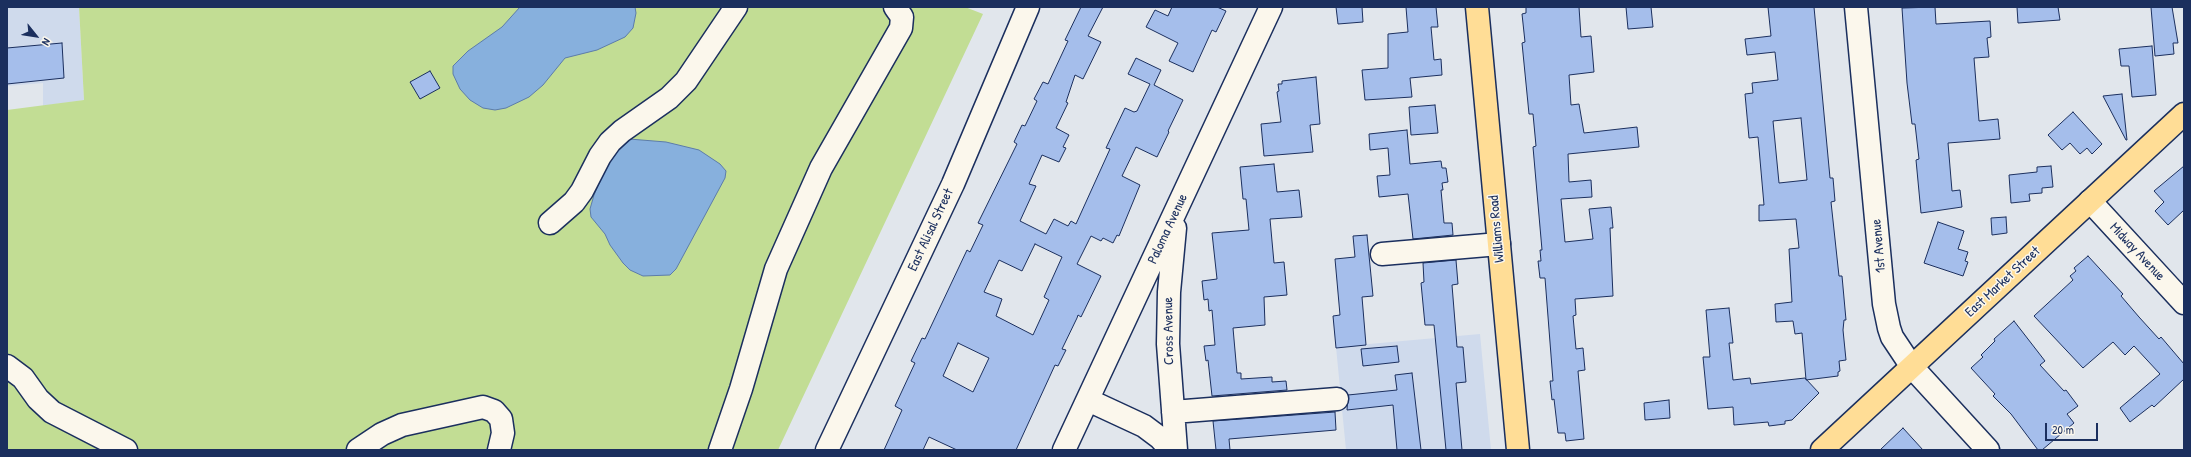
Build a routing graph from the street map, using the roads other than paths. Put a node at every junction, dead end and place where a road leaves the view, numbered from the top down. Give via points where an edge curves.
1 (736, 7) edge
2 (895, 7) edge
3 (1271, 7) edge
4 (1477, 7) edge
5 (1856, 7) edge
6 (1020, 10) edge
7 (2184, 114) edge
8 (2090, 201) junction
9 (1176, 213) junction
10 (550, 223) dead end
11 (1499, 244) junction
12 (1382, 254) dead end
13 (2184, 303) edge
14 (7, 366) edge
15 (1912, 366) junction
16 (1337, 399) dead end
17 (1088, 400) junction
18 (1173, 412) junction
19 (126, 450) edge
20 (358, 450) edge
21 (500, 450) edge
22 (720, 450) edge
23 (827, 450) edge
24 (1064, 450) edge
25 (1171, 450) edge
26 (1176, 450) edge
27 (1518, 450) edge
28 (1822, 450) edge
29 (1988, 450) edge

1 - 10 street via 686,81 669,98 610,142 578,196
2 - 22 street via 902,17 901,28 820,168 776,269 741,389
3 - 9 street, Paloma Avenue
4 - 11 main road, Williams Road
5 - 15 street, 1st Avenue via 1886,318 1892,337
6 - 23 street, East Alisal Street via 953,184
7 - 8 main road, East Market Street
8 - 13 street, Midway Avenue
8 - 15 main road, East Market Street
9 - 17 street, Paloma Avenue
9 - 18 street, Cross Avenue via 1168,318
11 - 12 street
11 - 27 main road, Williams Road
14 - 19 street via 23,378 38,399 52,412
15 - 28 main road, East Market Street
15 - 29 street, 1st Avenue
16 - 18 street
17 - 24 street, Paloma Avenue
17 - 25 street via 1144,426
18 - 26 street, Cross Avenue
20 - 21 street via 382,434 402,425 482,407 494,411 501,419 504,433

